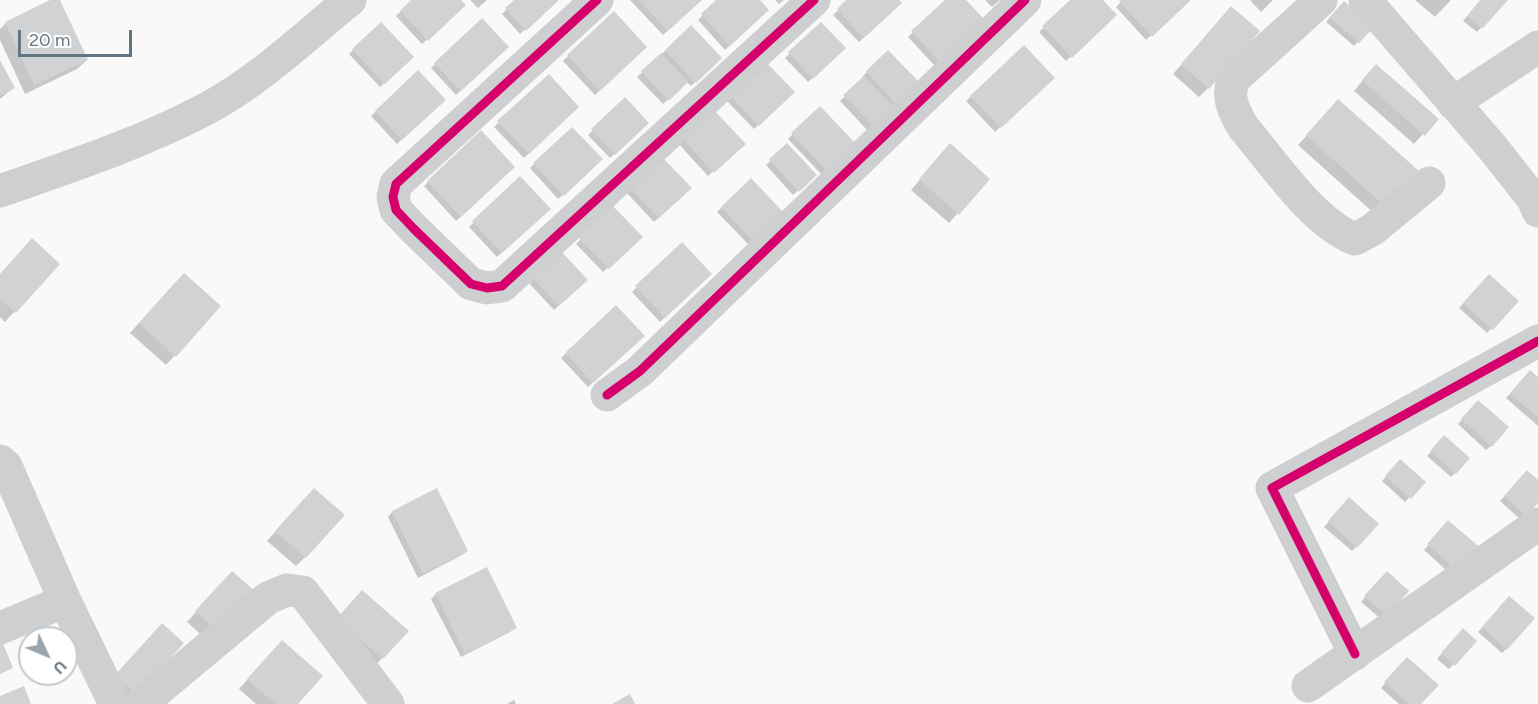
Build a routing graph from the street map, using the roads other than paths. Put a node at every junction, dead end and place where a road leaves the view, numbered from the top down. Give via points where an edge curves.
1 (350, 0) edge
2 (597, 0) edge
3 (814, 0) edge
4 (1025, 0) edge
5 (1322, 0) edge
6 (1365, 0) edge
7 (1538, 47) edge
8 (1453, 103) junction
9 (1429, 183) dead end
10 (0, 191) edge
11 (1538, 211) edge
12 (1538, 341) edge
13 (606, 395) dead end
14 (0, 461) edge
15 (1538, 524) edge
16 (64, 601) junction
17 (0, 628) edge
18 (1355, 654) junction
19 (1308, 686) dead end
20 (115, 704) edge
21 (141, 704) edge
22 (388, 704) edge

1 - 10 street via 260,74 205,110 110,153
2 - 3 street via 396,184 396,210 471,284 502,286
4 - 13 street via 640,371
5 - 9 street via 1235,78 1231,91 1234,112 1311,208 1355,239 1372,230
6 - 8 street
7 - 8 street
8 - 11 street via 1533,199
12 - 18 street via 1272,488
14 - 16 street via 6,466
15 - 18 street
16 - 17 street
16 - 20 street
18 - 19 street
21 - 22 street via 268,598 287,590 303,592

